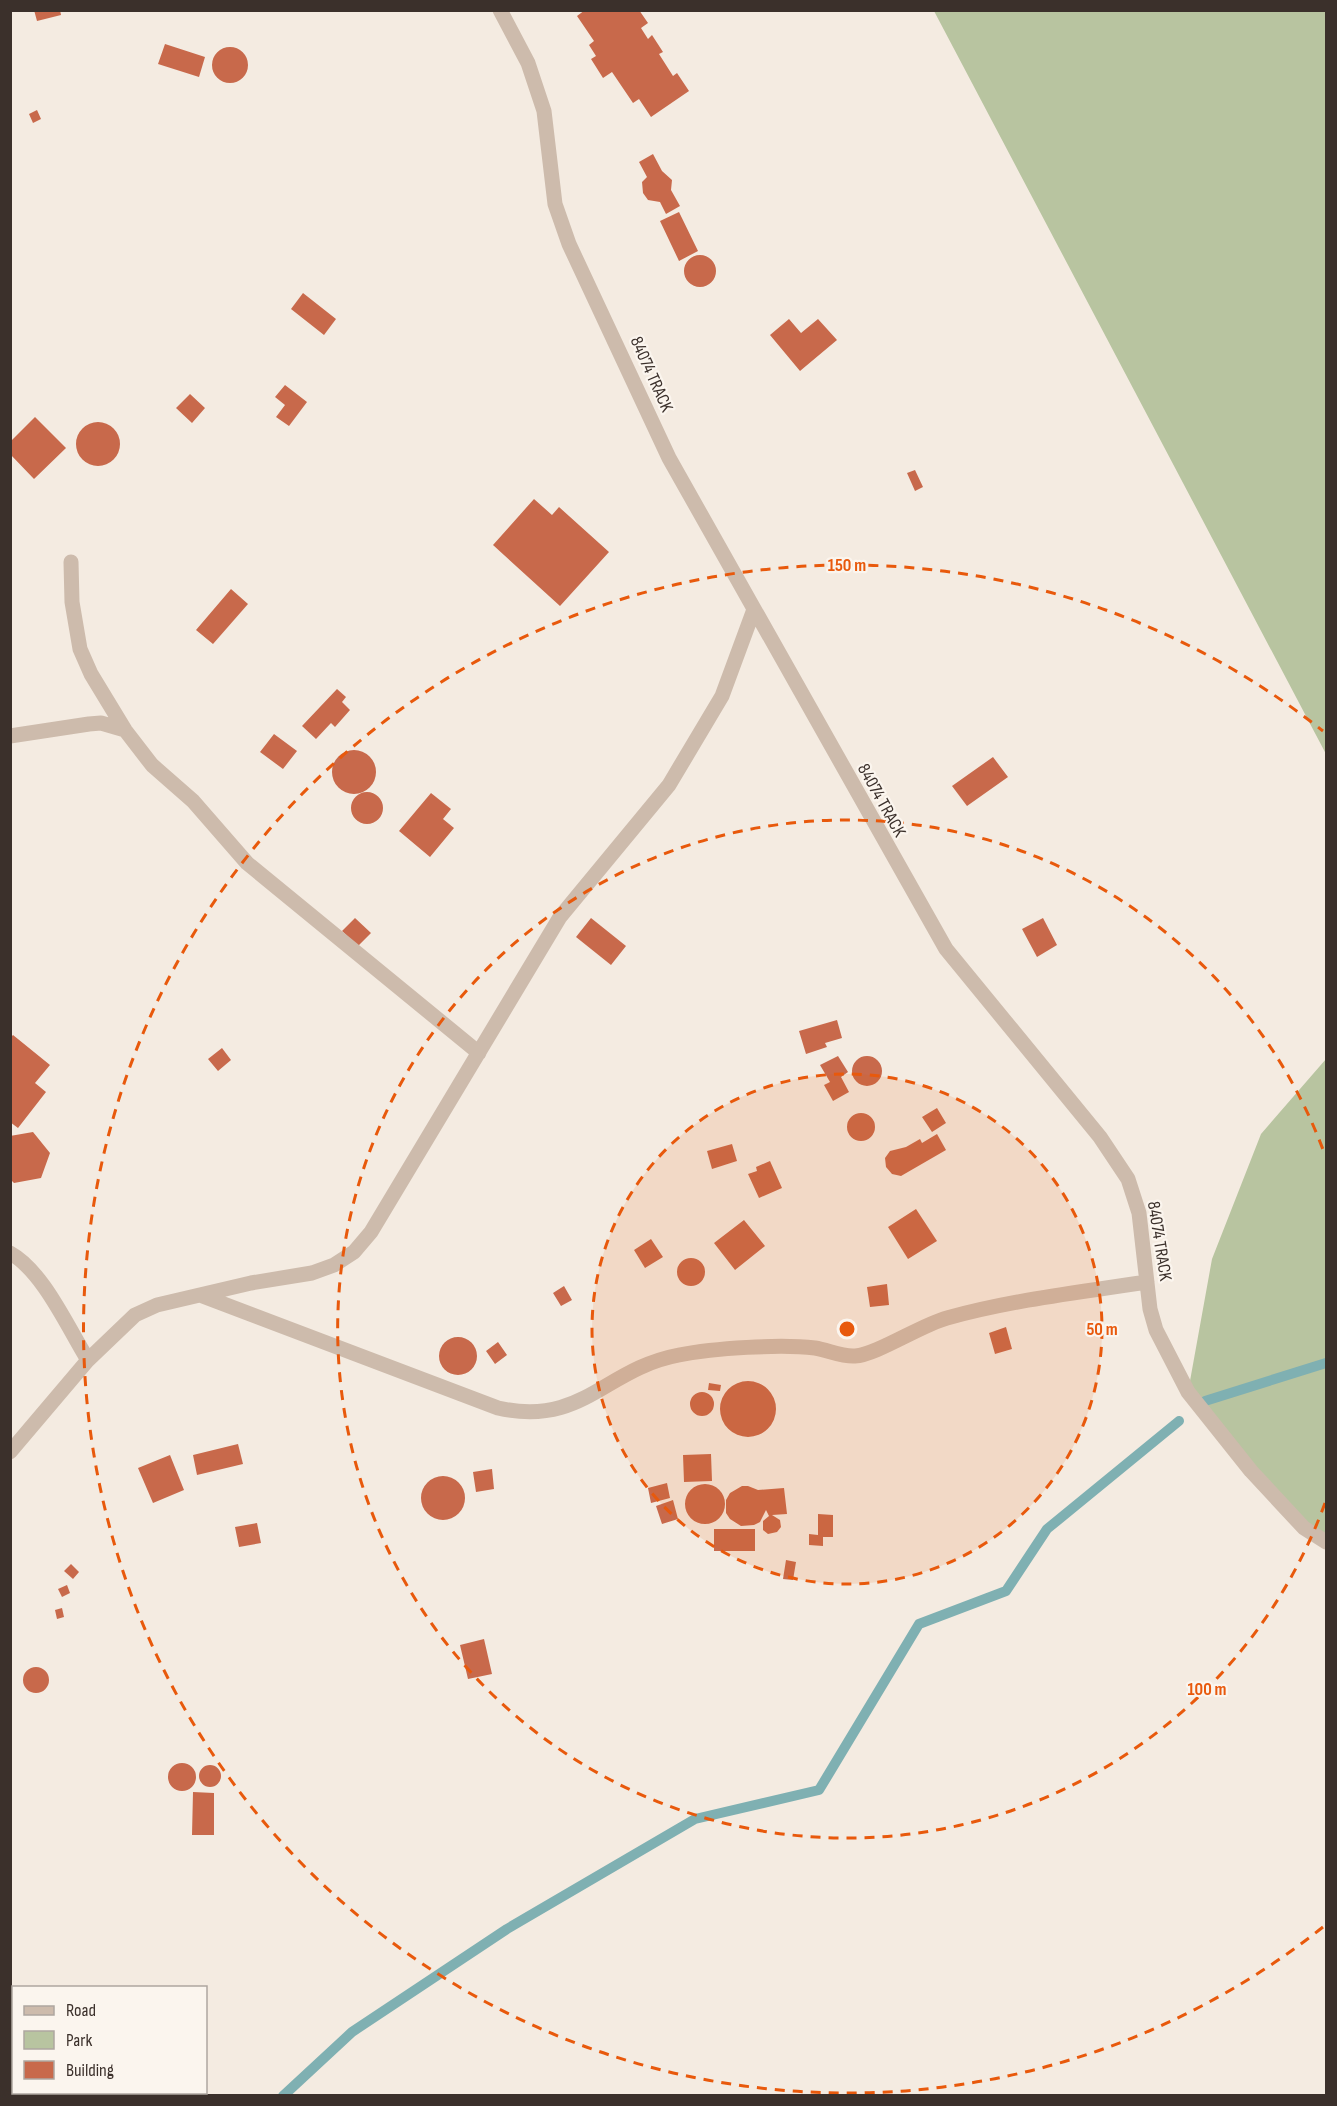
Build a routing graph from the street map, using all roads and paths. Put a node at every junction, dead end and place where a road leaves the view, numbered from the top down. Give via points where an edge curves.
1 (500, 10) edge
2 (71, 562) dead end
3 (753, 612) junction
4 (125, 730) junction
5 (10, 736) edge
6 (479, 1053) junction
7 (10, 1253) edge
8 (1148, 1282) junction
9 (200, 1295) junction
10 (88, 1360) junction
11 (10, 1452) edge
12 (1326, 1542) edge

1 - 3 street, 84074 TRACK via 528,63 544,111 555,204 569,244 669,458
2 - 4 street via 72,602 80,649
3 - 6 street via 722,696 669,784 560,917
3 - 8 street, 84074 TRACK via 946,949 1100,1137 1128,1179 1139,1213
4 - 5 street via 101,723
4 - 6 street via 152,765 194,801 247,863
6 - 9 street via 371,1232 354,1252 312,1273
7 - 10 street via 23,1260 37,1278
8 - 9 street via 945,1318 855,1356 814,1348 779,1347 670,1357 644,1363 582,1401 537,1413 498,1408
8 - 12 street, 84074 TRACK via 1156,1330 1188,1392 1251,1471 1304,1528
9 - 10 street via 157,1305 135,1315
10 - 11 street

